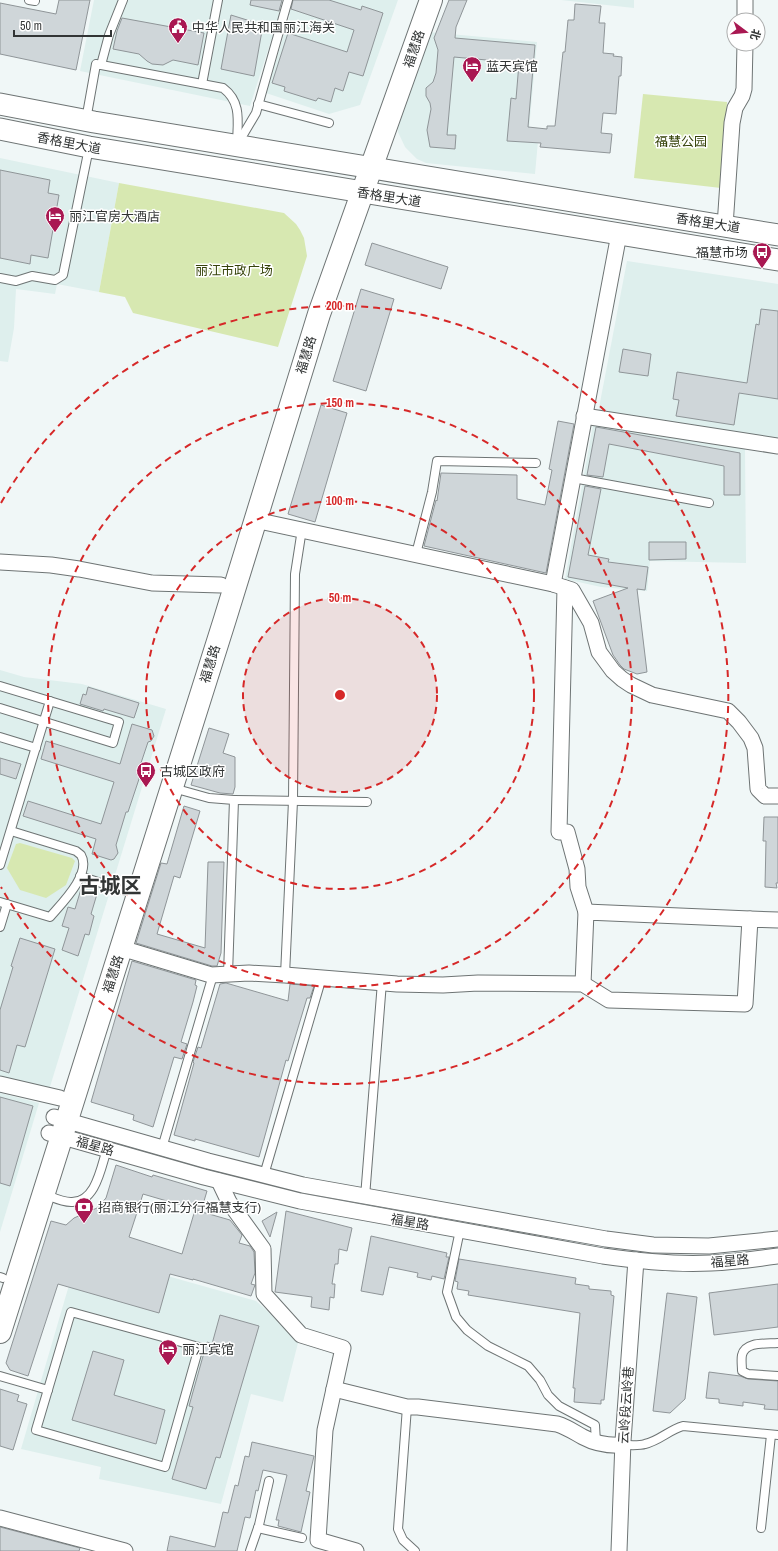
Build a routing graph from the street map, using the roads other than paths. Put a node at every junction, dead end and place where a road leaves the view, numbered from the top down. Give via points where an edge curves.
1 (123, 0) edge
2 (218, 0) edge
3 (288, 0) edge
4 (417, 0) edge
5 (431, 0) edge
6 (745, 0) edge
7 (745, 12) edge
8 (746, 52) edge
9 (101, 65) junction
10 (202, 84) junction
11 (0, 104) edge
12 (258, 104) junction
13 (86, 121) junction
14 (330, 123) dead end
15 (0, 130) edge
16 (237, 146) junction
17 (89, 147) junction
18 (365, 167) junction
19 (356, 191) junction
20 (725, 226) junction
21 (619, 234) junction
22 (778, 235) edge
23 (778, 260) edge
24 (0, 278) edge
25 (584, 416) junction
26 (778, 446) edge
27 (536, 463) dead end
28 (573, 478) junction
29 (709, 503) dead end
30 (255, 520) junction
31 (302, 529) junction
32 (416, 554) junction
33 (0, 562) edge
34 (221, 585) junction
35 (559, 586) junction
36 (0, 686) edge
37 (50, 701) junction
38 (0, 708) edge
39 (44, 722) junction
40 (0, 737) edge
41 (36, 748) junction
42 (172, 788) junction
43 (778, 796) edge
44 (234, 800) junction
45 (293, 801) junction
46 (368, 802) dead end
47 (10, 831) junction
48 (0, 865) edge
49 (80, 876) junction
50 (125, 891) junction
51 (4, 903) edge
52 (586, 912) junction
53 (750, 919) junction
54 (778, 920) edge
55 (0, 927) edge
56 (121, 948) junction
57 (228, 974) junction
58 (212, 975) junction
59 (285, 975) junction
60 (322, 977) junction
61 (382, 982) junction
62 (583, 984) junction
63 (0, 1084) edge
64 (58, 1121) junction
65 (162, 1148) junction
66 (107, 1149) junction
67 (264, 1175) junction
68 (220, 1181) junction
69 (43, 1194) junction
70 (365, 1197) junction
71 (460, 1230) junction
72 (778, 1239) edge
73 (778, 1256) edge
74 (636, 1260) junction
75 (1, 1281) edge
76 (0, 1332) edge
77 (778, 1343) edge
78 (0, 1376) edge
79 (778, 1376) edge
80 (334, 1389) junction
81 (48, 1390) junction
82 (407, 1407) junction
83 (774, 1435) edge
84 (596, 1443) junction
85 (623, 1445) junction
86 (269, 1481) dead end
87 (0, 1518) edge
88 (258, 1528) junction
89 (761, 1528) dead end
90 (302, 1538) dead end
91 (124, 1551) edge
92 (250, 1551) edge
93 (356, 1551) edge
94 (415, 1551) edge
95 (619, 1551) edge

1 - 9 lane via 109,34
2 - 10 lane
3 - 12 lane
4 - 18 main road, 福慧路
5 - 18 main road, 福慧路
6 - 7 street
8 - 20 street via 744,89 735,108 732,123
9 - 10 lane
9 - 13 lane via 96,64
10 - 16 lane via 223,88 233,98 237,110
11 - 13 main road, 香格里大道
12 - 14 lane
12 - 16 lane via 256,113
13 - 16 main road, 香格里大道
15 - 17 main road, 香格里大道
16 - 18 main road, 香格里大道
17 - 19 main road, 香格里大道
17 - 24 lane via 63,275 55,280 32,276 16,281
18 - 19 main road, 福慧路
18 - 20 main road, 香格里大道
19 - 21 main road, 香格里大道
19 - 30 main road, 福慧路
19 - 34 main road, 福慧路 via 306,310
20 - 22 main road, 香格里大道
21 - 23 main road, 香格里大道
21 - 25 street
25 - 26 street
25 - 28 street
27 - 32 lane via 437,461
28 - 29 lane
28 - 35 street
30 - 31 street
30 - 42 main road, 福慧路
31 - 32 street
31 - 45 lane via 295,574
32 - 35 street
33 - 34 street via 72,568 152,583
34 - 50 main road, 福慧路
35 - 43 street via 572,590 591,623 599,652 631,686 652,695 728,711 751,738 758,789 765,796
35 - 52 street via 559,832 567,832 578,887
36 - 37 lane
37 - 39 lane
37 - 39 lane via 119,722 113,743
38 - 39 lane
39 - 41 lane
40 - 41 lane
41 - 47 lane
42 - 44 lane via 209,798
42 - 56 main road, 福慧路
44 - 45 lane
44 - 57 lane
45 - 46 lane
45 - 59 lane
47 - 48 lane
47 - 49 lane via 79,852 84,861
49 - 50 lane
49 - 51 lane via 77,886 50,917
50 - 64 main road, 福慧路
51 - 55 lane
52 - 53 street
52 - 62 street
53 - 54 street
53 - 62 street via 745,1004 609,1000
56 - 58 street
56 - 64 main road, 福慧路
57 - 58 street
57 - 59 street
58 - 65 lane
59 - 60 street
60 - 61 street
60 - 67 lane
61 - 62 street via 443,985
61 - 70 lane
63 - 64 street
64 - 65 street, 福星路
64 - 66 street, 福星路
64 - 69 main road, 福慧路
64 - 75 main road, 福慧路
65 - 67 street, 福星路
66 - 68 street, 福星路
66 - 69 lane via 94,1186 85,1198 70,1202
67 - 70 street, 福星路
68 - 71 street, 福星路 via 300,1201
68 - 80 street via 229,1202 263,1249 264,1294 301,1335 343,1348
69 - 76 main road, 福慧路
70 - 72 street, 福星路 via 629,1243 709,1246
71 - 74 street, 福星路
71 - 84 lane via 447,1292 456,1317 467,1330 488,1346 528,1366 559,1406 595,1425
73 - 74 street, 福星路 via 710,1263
74 - 85 street, 云岭段云岭巷
77 - 79 lane via 751,1345 742,1355 742,1371 748,1374
78 - 81 lane
80 - 82 street
80 - 93 street via 325,1430 318,1540
81 - 81 lane via 36,1430 164,1467 199,1347 71,1312
82 - 84 street via 557,1424 572,1429
82 - 94 lane via 398,1529 403,1540
83 - 85 lane via 683,1426 674,1428 645,1445
83 - 89 lane
84 - 85 street
85 - 95 street, 云岭段云岭巷
86 - 88 lane
87 - 91 street
88 - 90 lane
88 - 92 lane

